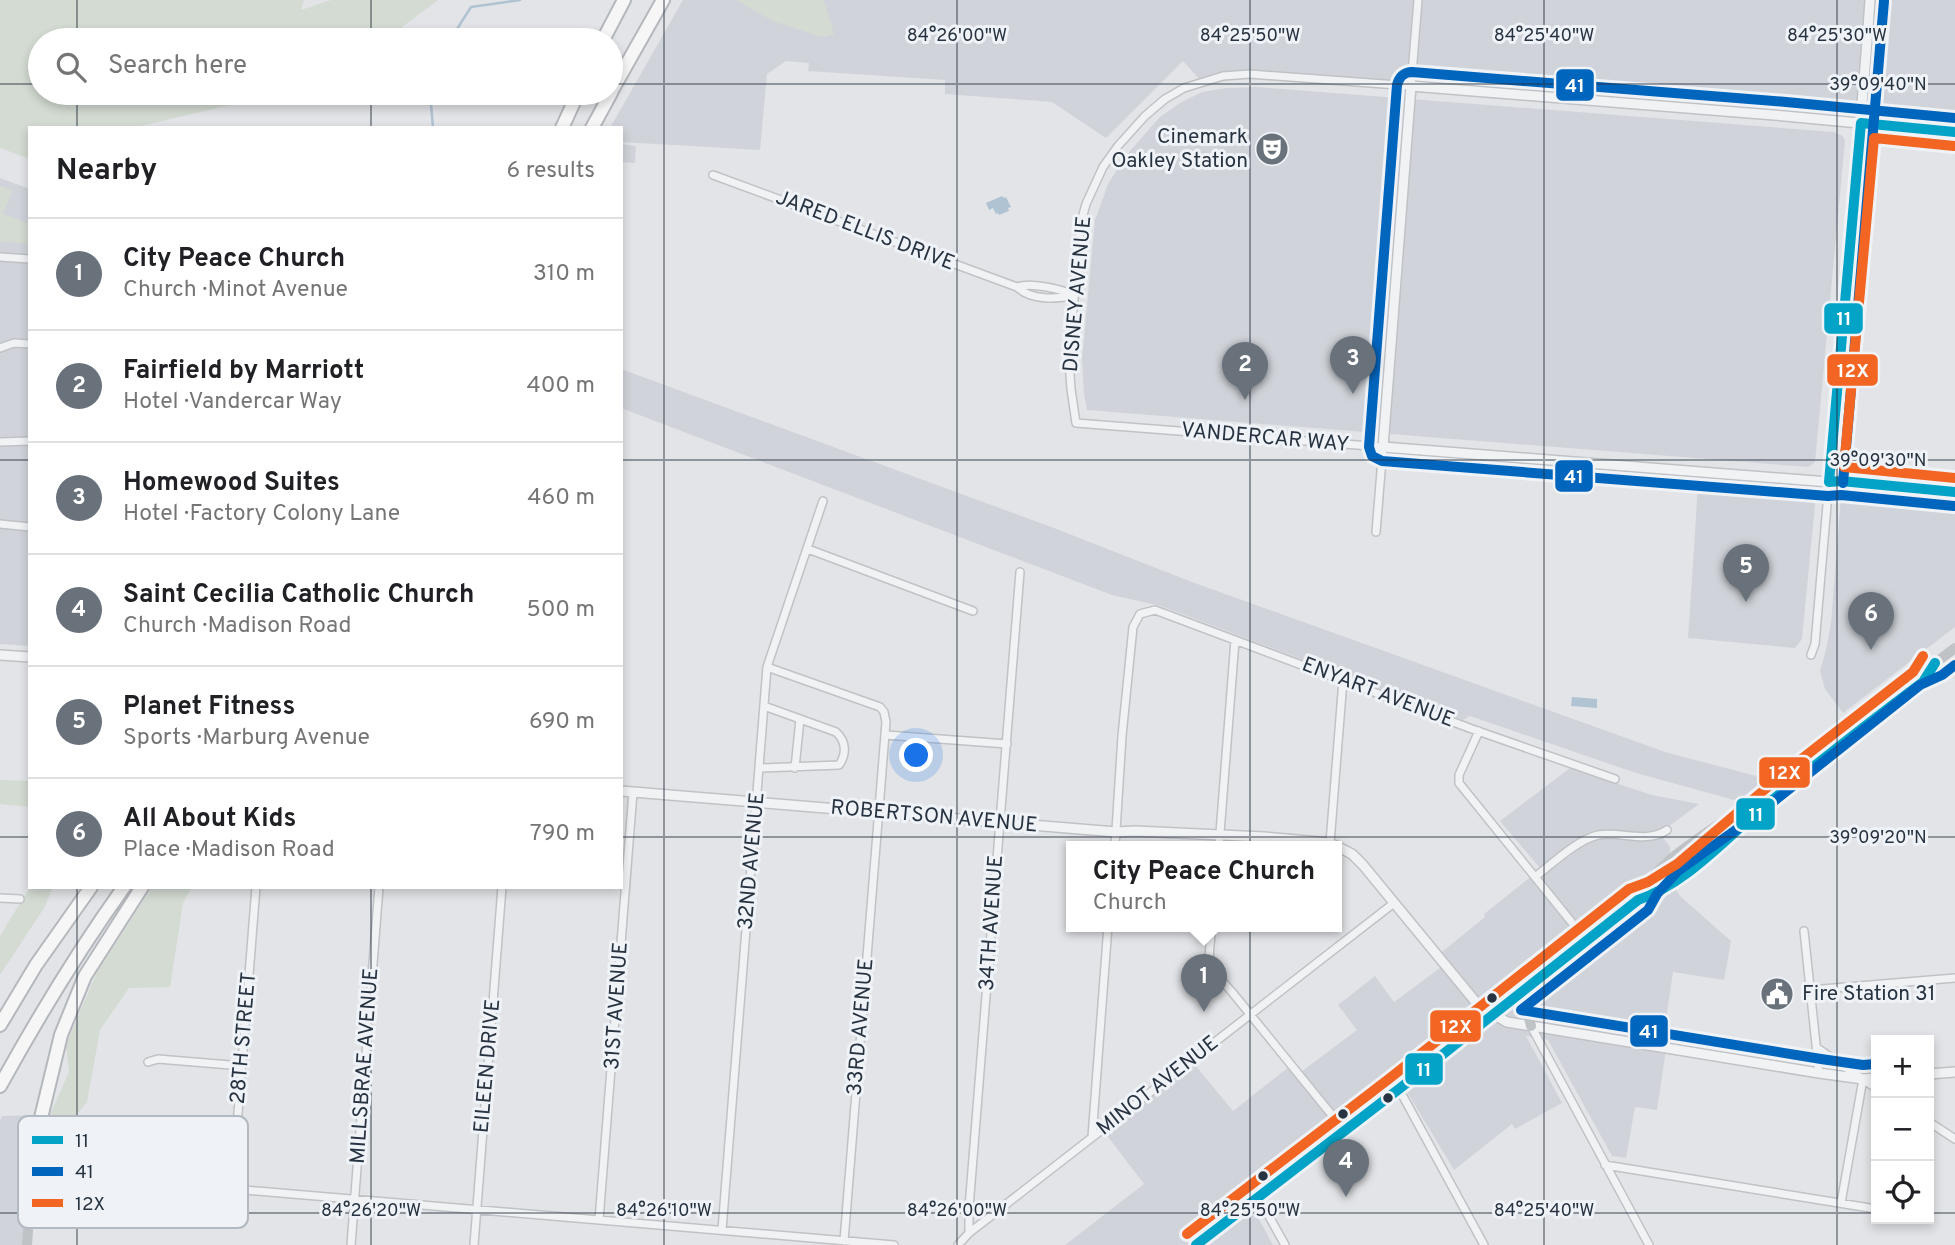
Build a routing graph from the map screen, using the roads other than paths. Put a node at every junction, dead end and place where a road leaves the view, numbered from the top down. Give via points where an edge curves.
1 (624, 0) edge
2 (663, 0) edge
3 (1418, 0) edge
4 (1870, 0) edge
5 (609, 28) edge
6 (623, 72) edge
7 (1411, 86) junction
8 (573, 105) edge
9 (604, 105) edge
10 (1861, 123) junction
11 (563, 126) edge
12 (593, 126) edge
13 (1955, 132) edge
14 (713, 175) dead end
15 (0, 257) edge
16 (28, 259) edge
17 (1075, 295) junction
18 (28, 344) edge
19 (0, 348) edge
20 (1076, 423) joint
21 (28, 441) edge
22 (0, 442) edge
23 (1383, 447) junction
24 (1829, 482) junction
25 (1955, 492) edge
26 (824, 501) dead end
27 (0, 524) edge
28 (28, 527) edge
29 (1376, 532) dead end
30 (808, 548) junction
31 (1020, 572) dead end
32 (972, 611) dead end
33 (1235, 640) junction
34 (1955, 648) edge
35 (0, 655) edge
36 (1811, 656) dead end
37 (28, 657) edge
38 (1935, 663) junction
39 (767, 667) junction
40 (1343, 680) junction
41 (765, 706) junction
42 (800, 719) junction
43 (1479, 731) junction
44 (886, 735) junction
45 (1007, 744) junction
46 (760, 768) junction
47 (795, 768) junction
48 (1615, 779) dead end
49 (623, 791) edge
50 (633, 792) junction
51 (757, 803) junction
52 (878, 813) junction
53 (1000, 823) junction
54 (1667, 830) dead end
55 (1116, 832) junction
56 (1115, 841) edge
57 (1219, 841) edge
58 (1309, 841) edge
59 (1331, 841) edge
60 (1342, 849) edge
61 (1535, 877) junction
62 (90, 889) edge
63 (123, 889) edge
64 (141, 889) edge
65 (256, 889) edge
66 (379, 889) edge
67 (502, 889) edge
68 (0, 898) edge
69 (20, 899) dead end
70 (1637, 900) junction
71 (1394, 903) junction
72 (1804, 931) dead end
73 (1108, 932) edge
74 (1211, 932) edge
75 (1586, 940) junction
76 (1955, 978) edge
77 (1525, 989) junction
78 (1810, 990) junction
79 (3, 1014) edge
80 (1250, 1014) junction
81 (1492, 1015) junction
82 (0, 1025) edge
83 (1531, 1026) junction
84 (1816, 1048) junction
85 (148, 1062) dead end
86 (242, 1066) junction
87 (1955, 1072) edge
88 (1819, 1073) junction
89 (1934, 1074) edge
90 (1871, 1078) edge
91 (1863, 1079) junction
92 (1871, 1085) edge
93 (0, 1086) edge
94 (1399, 1088) junction
95 (41, 1116) edge
96 (238, 1116) edge
97 (1934, 1125) edge
98 (1344, 1130) junction
99 (1092, 1137) junction
100 (1955, 1139) edge
101 (1605, 1165) junction
102 (248, 1189) edge
103 (355, 1198) junction
104 (1257, 1198) junction
105 (1840, 1203) junction
106 (1871, 1208) edge
107 (476, 1209) junction
108 (599, 1220) junction
109 (722, 1230) junction
110 (969, 1233) junction
111 (844, 1241) junction
112 (351, 1245) edge
113 (474, 1245) edge
114 (894, 1245) edge
115 (958, 1245) edge
116 (1196, 1245) edge
117 (1285, 1245) edge
118 (1484, 1245) edge
119 (1649, 1245) edge

1 - 5 highway
2 - 6 highway
3 - 7 street
4 - 10 street
7 - 10 street, DISNEY AVENUE
7 - 17 street, DISNEY AVENUE via 1223,75 1165,99 1118,146 1091,190 1080,226
7 - 23 street
8 - 11 highway
9 - 12 highway
10 - 13 street, DISNEY AVENUE
10 - 24 street
14 - 17 street, JARED ELLIS DRIVE via 1023,293 1059,298
15 - 16 street
17 - 20 street, DISNEY AVENUE via 1069,361
18 - 19 street
20 - 23 street, VANDERCAR WAY
21 - 22 street
23 - 24 street, VANDERCAR WAY
23 - 29 street
24 - 25 street, VANDERCAR WAY
24 - 36 street
26 - 30 street, 32ND AVENUE
27 - 28 street
30 - 32 street
30 - 39 street, 32ND AVENUE
31 - 45 street, 34TH AVENUE
33 - 40 street, ENYART AVENUE
33 - 55 street, ENYART AVENUE via 1155,610 1140,614 1133,627
33 - 57 street
34 - 38 main road
35 - 37 street
38 - 70 main road via 1913,673 1678,855 1642,888
38 - 70 main road via 1923,681 1763,807 1713,853 1672,883
39 - 41 street, 32ND AVENUE
39 - 44 street via 880,707
40 - 43 street, ENYART AVENUE
40 - 59 street
41 - 42 street
41 - 46 street, 32ND AVENUE
42 - 47 street
42 - 47 street via 836,732 845,751 839,765
43 - 48 street, ENYART AVENUE
43 - 61 street via 1459,783
44 - 45 street
44 - 52 street, 33RD AVENUE
45 - 53 street, 34TH AVENUE
46 - 47 street
46 - 51 street, 32ND AVENUE
49 - 50 street, ROBERTSON AVENUE
50 - 51 street, ROBERTSON AVENUE
50 - 108 street, 31ST AVENUE
51 - 52 street, ROBERTSON AVENUE
51 - 109 street, 32ND AVENUE
52 - 53 street, ROBERTSON AVENUE
52 - 111 street, 33RD AVENUE
53 - 55 street, ROBERTSON AVENUE
53 - 110 street, 34TH AVENUE
54 - 61 street via 1653,837 1608,834 1589,838
55 - 56 street
55 - 57 street, ROBERTSON AVENUE
57 - 58 street, ROBERTSON AVENUE via 1264,837
60 - 71 street via 1363,865
61 - 75 street
62 - 79 highway
63 - 93 highway via 41,1012
64 - 95 highway via 85,976 61,1035
65 - 86 street, 28TH STREET
66 - 103 street, MILLSBRAE AVENUE
67 - 107 street, EILEEN DRIVE
68 - 69 street
70 - 75 main road
71 - 80 street, MINOT AVENUE
71 - 81 street via 1479,1006
72 - 78 street
73 - 99 street
74 - 80 street via 1208,962
75 - 77 main road
76 - 78 street
77 - 81 main road
77 - 83 main road
78 - 84 street
79 - 82 highway
80 - 98 street
80 - 99 street, MINOT AVENUE
81 - 83 street
81 - 94 main road
83 - 88 street
83 - 101 street
84 - 88 street
84 - 91 street
85 - 86 street
86 - 96 street, 28TH STREET
87 - 89 street
88 - 91 street
90 - 91 street
91 - 92 street
91 - 105 street
94 - 98 main road
94 - 118 street
97 - 100 street
98 - 104 main road
99 - 110 street, MINOT AVENUE
101 - 105 street
101 - 119 street
102 - 103 street
103 - 107 street
103 - 112 street, MILLSBRAE AVENUE
104 - 116 main road
104 - 117 street
105 - 106 street
107 - 108 street
107 - 113 street, EILEEN DRIVE
108 - 109 street
109 - 111 street
110 - 115 street, MINOT AVENUE
111 - 114 street

